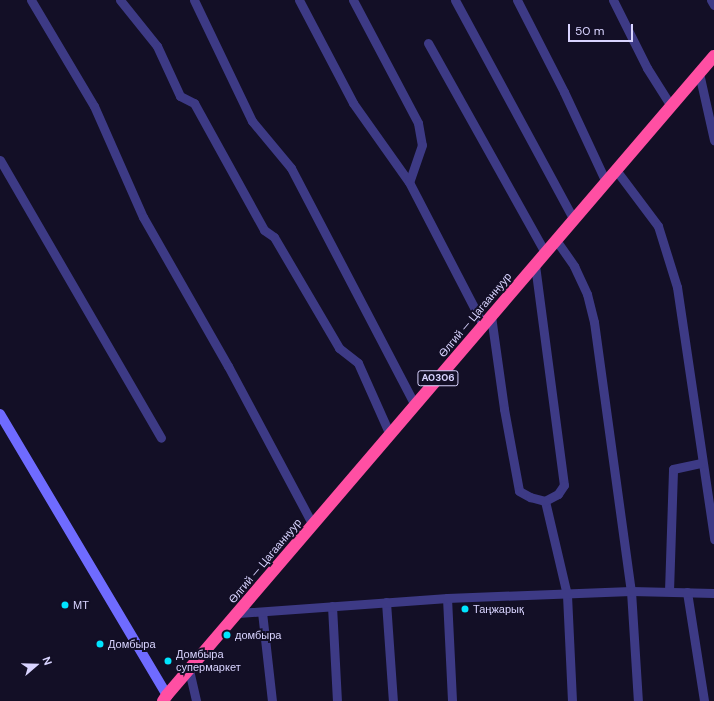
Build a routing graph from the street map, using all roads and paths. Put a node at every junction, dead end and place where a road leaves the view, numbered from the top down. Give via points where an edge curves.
1 (31, 0) edge
2 (120, 0) edge
3 (194, 0) edge
4 (299, 0) edge
5 (353, 0) edge
6 (455, 0) edge
7 (517, 0) edge
8 (613, 0) edge
9 (711, 0) edge
10 (714, 5) edge
11 (428, 43) dead end
12 (714, 56) edge
13 (700, 73) junction
14 (671, 106) junction
15 (714, 140) edge
16 (0, 160) edge
17 (616, 170) junction
18 (409, 182) junction
19 (606, 182) junction
20 (574, 220) junction
21 (556, 240) junction
22 (545, 252) junction
23 (534, 265) junction
24 (487, 320) junction
25 (415, 405) junction
26 (0, 414) edge
27 (390, 435) junction
28 (161, 438) dead end
29 (701, 463) junction
30 (546, 501) junction
31 (313, 525) junction
32 (714, 539) edge
33 (632, 591) junction
34 (669, 591) junction
35 (687, 592) junction
36 (714, 593) edge
37 (567, 595) junction
38 (447, 598) junction
39 (386, 602) junction
40 (332, 606) junction
41 (262, 612) junction
42 (238, 613) junction
43 (189, 670) junction
44 (165, 698) edge
45 (196, 701) edge
46 (272, 701) edge
47 (337, 701) edge
48 (394, 701) edge
49 (452, 701) edge
50 (572, 701) edge
51 (638, 701) edge
52 (704, 701) edge

1 - 31 street via 94,106 143,217 228,366
2 - 27 street via 157,46 180,96 194,103 264,230 274,237 339,348 358,363
3 - 25 street via 252,121 291,168
4 - 18 street via 353,103
5 - 18 street via 418,123 422,145
6 - 20 street
7 - 19 street
8 - 14 street via 647,68
9 - 10 street
11 - 22 street
12 - 13 highway, Өлгий — Цагааннуур / A0306
13 - 14 highway, Өлгий — Цагааннуур / A0306
13 - 15 street
14 - 17 highway, Өлгий — Цагааннуур / A0306
16 - 28 street
17 - 19 highway, Өлгий — Цагааннуур / A0306
17 - 29 street via 658,226 677,287
18 - 24 street
19 - 20 highway, Өлгий — Цагааннуур / A0306
20 - 21 highway, Өлгий — Цагааннуур / A0306
21 - 22 highway, Өлгий — Цагааннуур / A0306
21 - 33 street via 574,266 594,322
22 - 23 highway, Өлгий — Цагааннуур / A0306
23 - 24 highway, Өлгий — Цагааннуур / A0306
23 - 30 street via 564,485 558,494
24 - 25 highway, Өлгий — Цагааннуур / A0306
24 - 30 street via 519,491
25 - 27 highway, Өлгий — Цагааннуур / A0306
26 - 44 street
27 - 31 highway, Өлгий — Цагааннуур / A0306
29 - 32 street
29 - 34 street via 673,469
30 - 37 street
31 - 42 highway, Өлгий — Цагааннуур / A0306
33 - 34 street
33 - 37 street
33 - 51 street
34 - 35 street
35 - 36 street
35 - 52 street
37 - 38 street
37 - 50 street
38 - 39 street
38 - 49 street
39 - 40 street
39 - 48 street
40 - 41 street
40 - 47 street
41 - 42 street
41 - 46 street
42 - 43 highway, Өлгий — Цагааннуур / A0306
43 - 44 highway, Өлгий — Цагааннуур / A0306
43 - 45 street

